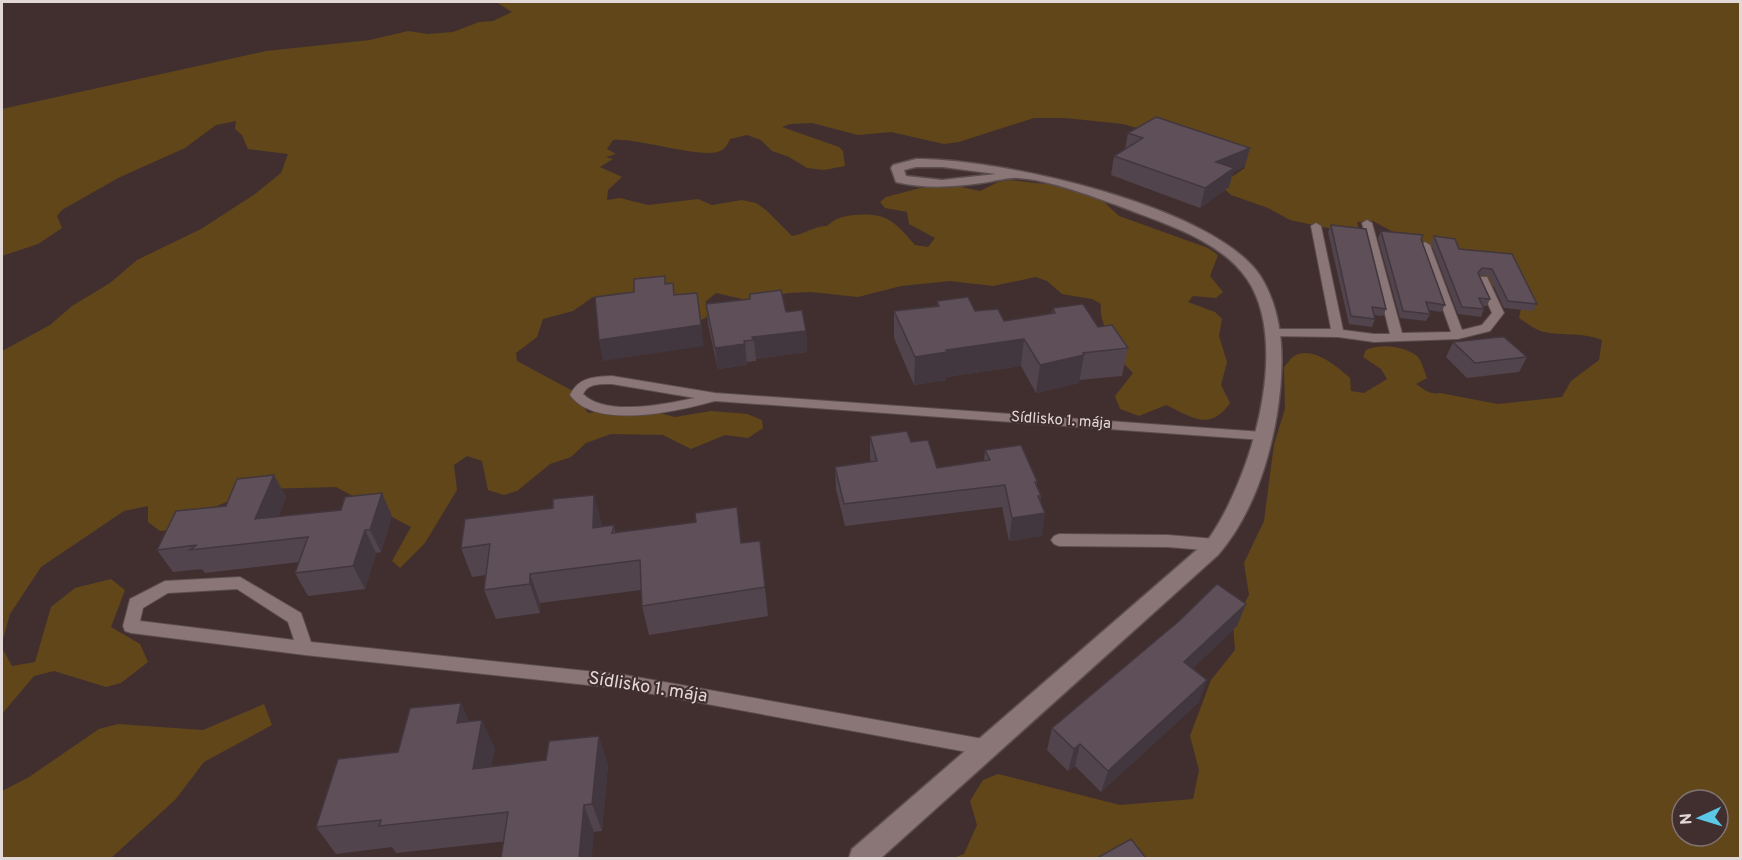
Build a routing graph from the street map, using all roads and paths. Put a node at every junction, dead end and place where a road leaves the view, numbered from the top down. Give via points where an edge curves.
1 (1012, 175) junction
2 (1367, 223) dead end
3 (1316, 226) dead end
4 (1425, 245) edge
5 (1483, 279) edge
6 (1274, 333) junction
7 (1338, 333) junction
8 (1458, 335) junction
9 (1397, 338) junction
10 (715, 397) junction
11 (1263, 436) junction
12 (1059, 540) dead end
13 (1216, 545) junction
14 (305, 648) junction
15 (989, 748) junction
16 (862, 858) edge

1 - 1 street via 934,161 908,162 897,168 901,179 919,184
1 - 6 street via 1102,195 1187,228 1221,247 1253,277
2 - 9 lane
3 - 7 lane
4 - 8 lane
5 - 8 lane via 1498,313 1486,328
6 - 7 lane
6 - 11 street
7 - 9 lane
8 - 9 lane
10 - 10 lane, Sídlisko 1. mája via 612,380 591,381 580,387 576,395 592,408 627,411 683,406
10 - 11 lane, Sídlisko 1. mája
11 - 13 street via 1253,474
12 - 13 lane
13 - 15 street
14 - 14 lane, Sídlisko 1. mája via 166,630 131,626 136,604 165,587 240,583 295,618
14 - 15 lane, Sídlisko 1. mája via 625,682
15 - 16 street

